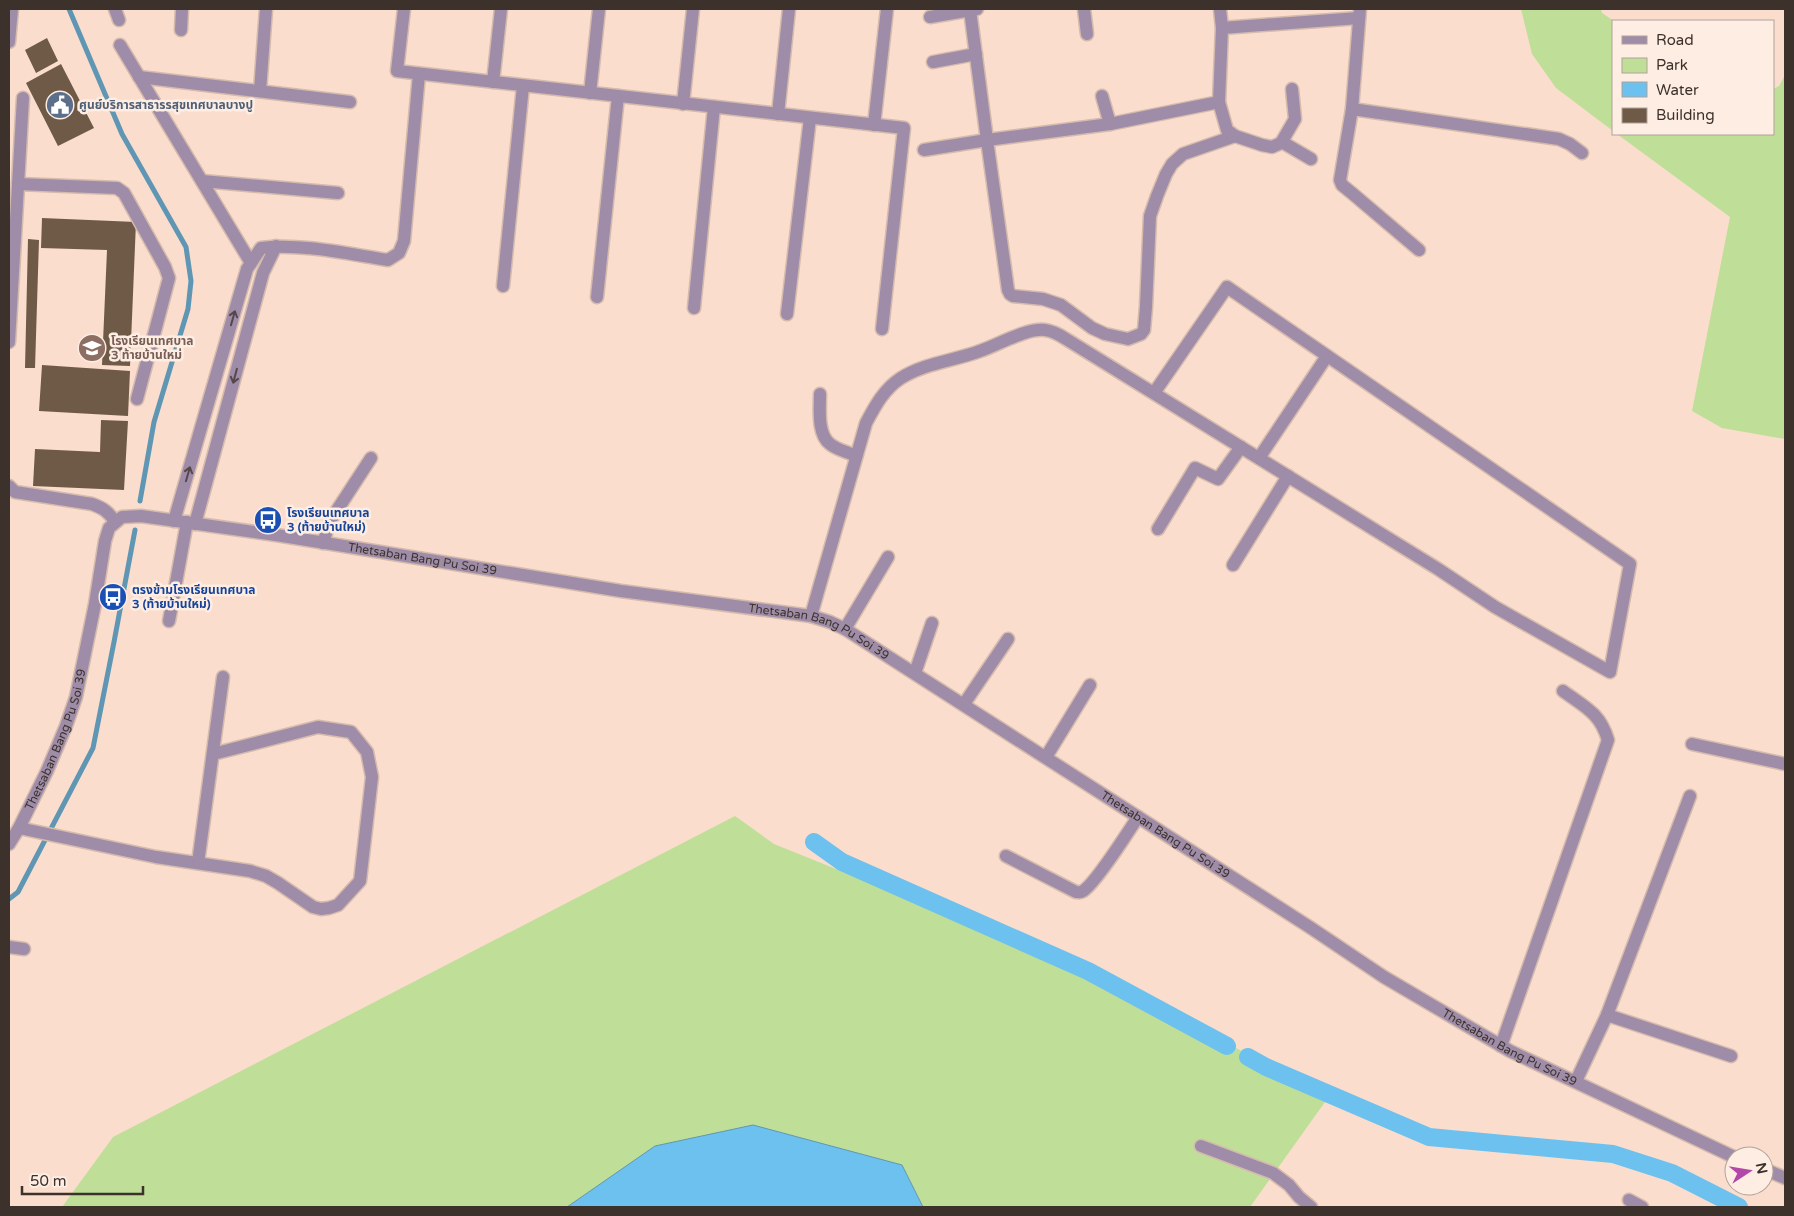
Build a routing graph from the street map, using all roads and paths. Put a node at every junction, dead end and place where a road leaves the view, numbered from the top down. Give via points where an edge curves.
1 (12, 9) edge
2 (182, 9) edge
3 (266, 9) edge
4 (404, 9) edge
5 (501, 9) edge
6 (598, 9) edge
7 (693, 9) edge
8 (789, 9) edge
9 (887, 9) edge
10 (974, 9) edge
11 (1084, 9) edge
12 (1220, 9) edge
13 (1359, 13) edge
14 (930, 17) dead end
15 (1222, 28) junction
16 (181, 30) dead end
17 (1087, 34) dead end
18 (9, 42) edge
19 (120, 45) dead end
20 (976, 54) junction
21 (933, 62) dead end
22 (419, 74) junction
23 (139, 77) junction
24 (493, 82) junction
25 (523, 86) junction
26 (1292, 89) dead end
27 (260, 91) junction
28 (590, 93) junction
29 (618, 96) junction
30 (1102, 96) dead end
31 (23, 98) dead end
32 (350, 102) dead end
33 (1219, 102) junction
34 (683, 104) junction
35 (714, 107) junction
36 (1352, 109) junction
37 (778, 114) junction
38 (810, 118) junction
39 (1110, 124) junction
40 (874, 125) junction
41 (1234, 136) junction
42 (987, 140) junction
43 (1282, 142) junction
44 (924, 150) dead end
45 (1582, 154) dead end
46 (1311, 159) dead end
47 (15, 180) edge
48 (202, 181) junction
49 (338, 193) dead end
50 (276, 246) junction
51 (1419, 250) dead end
52 (251, 263) junction
53 (503, 286) dead end
54 (597, 297) dead end
55 (694, 308) dead end
56 (787, 314) dead end
57 (882, 329) dead end
58 (9, 342) edge
59 (1327, 356) junction
60 (1154, 393) junction
61 (820, 394) dead end
62 (137, 399) dead end
63 (1241, 447) junction
64 (856, 456) junction
65 (371, 458) dead end
66 (1258, 458) junction
67 (1288, 476) junction
68 (9, 486) edge
69 (174, 521) junction
70 (115, 522) junction
71 (191, 523) junction
72 (1158, 529) dead end
73 (323, 543) junction
74 (888, 557) dead end
75 (1233, 565) dead end
76 (811, 616) junction
77 (169, 621) dead end
78 (932, 623) dead end
79 (845, 629) junction
80 (1008, 639) dead end
81 (915, 673) junction
82 (223, 677) dead end
83 (1090, 685) dead end
84 (1563, 691) dead end
85 (964, 704) junction
86 (1692, 744) dead end
87 (213, 754) junction
88 (1046, 757) junction
89 (1785, 764) edge
90 (1690, 796) dead end
91 (1138, 817) junction
92 (19, 828) junction
93 (9, 844) edge
94 (1006, 856) dead end
95 (198, 863) junction
96 (9, 947) edge
97 (24, 949) dead end
98 (1607, 1015) junction
99 (1502, 1046) junction
100 (1731, 1056) dead end
101 (1576, 1082) junction
102 (1201, 1146) dead end
103 (1724, 1152) edge
104 (1629, 1200) dead end
105 (1311, 1207) edge
106 (1642, 1207) edge

1 - 18 street
2 - 16 street
3 - 27 street
4 - 22 street via 397,71
5 - 24 street
6 - 28 street
7 - 34 street
8 - 37 street
9 - 40 street
10 - 14 street
10 - 20 street
11 - 17 street
12 - 15 street
13 - 15 street
13 - 36 street
15 - 33 street
19 - 23 street
20 - 21 street
20 - 42 street
22 - 24 street
22 - 50 street via 404,241 399,253 388,260
23 - 27 street
23 - 48 street
24 - 25 street
25 - 28 street
25 - 53 street
26 - 43 street via 1295,119
27 - 32 street
28 - 29 street
29 - 34 street
29 - 54 street
30 - 39 street
31 - 47 street
33 - 39 street
33 - 41 street via 1227,130
34 - 35 street
35 - 37 street
35 - 55 street
36 - 45 street via 1559,138
36 - 51 street via 1341,183
37 - 38 street
38 - 40 street
38 - 56 street
39 - 42 street
40 - 57 street via 904,128
41 - 42 street via 1183,154 1166,174 1150,216 1144,330 1128,339 1092,328 1061,306 1043,299 1010,294
41 - 43 street via 1262,146 1272,147
42 - 44 street
43 - 46 street
47 - 58 street
47 - 62 street via 117,188 122,191 165,267 169,278
48 - 49 street
48 - 52 street
50 - 52 street via 261,248
50 -> 71 street via 263,273
69 -> 52 street
59 - 60 street via 1227,287
59 - 66 street
59 - 67 street via 1630,564 1610,672 1495,607
60 - 63 street
60 - 64 street via 1056,333 1045,330 1030,332 979,352 914,370 899,379 881,396 866,423
61 - 64 street via 825,439
63 - 66 street
63 - 72 street via 1218,478 1195,468
64 - 76 street
65 - 73 street via 330,521
66 - 67 street
67 - 75 street
68 - 70 street via 15,492 102,507
69 - 70 street, Thetsaban Bang Pu Soi 39 via 131,516
69 - 71 street, Thetsaban Bang Pu Soi 39
70 - 92 street, Thetsaban Bang Pu Soi 39 via 109,528 105,541 76,697 47,771
71 - 73 street, Thetsaban Bang Pu Soi 39
71 - 77 street
73 - 76 street, Thetsaban Bang Pu Soi 39 via 621,591
74 - 79 street
76 - 79 street, Thetsaban Bang Pu Soi 39
78 - 81 street
79 - 81 street, Thetsaban Bang Pu Soi 39
80 - 85 street
81 - 85 street, Thetsaban Bang Pu Soi 39
82 - 87 street
83 - 88 street
84 - 99 street via 1596,715 1608,740
85 - 88 street, Thetsaban Bang Pu Soi 39
86 - 89 street
87 - 95 street
87 - 95 street via 318,727 351,732 367,752 372,777 360,881 338,905 321,909 301,900 266,876
88 - 91 street, Thetsaban Bang Pu Soi 39
90 - 98 street
91 - 94 street via 1088,887 1080,892
91 - 99 street, Thetsaban Bang Pu Soi 39 via 1384,977
92 - 93 street, Thetsaban Bang Pu Soi 39
92 - 95 street
96 - 97 street
98 - 100 street
98 - 101 street
99 - 101 street, Thetsaban Bang Pu Soi 39
101 - 103 street, Thetsaban Bang Pu Soi 39
102 - 105 street via 1273,1173
104 - 106 street

